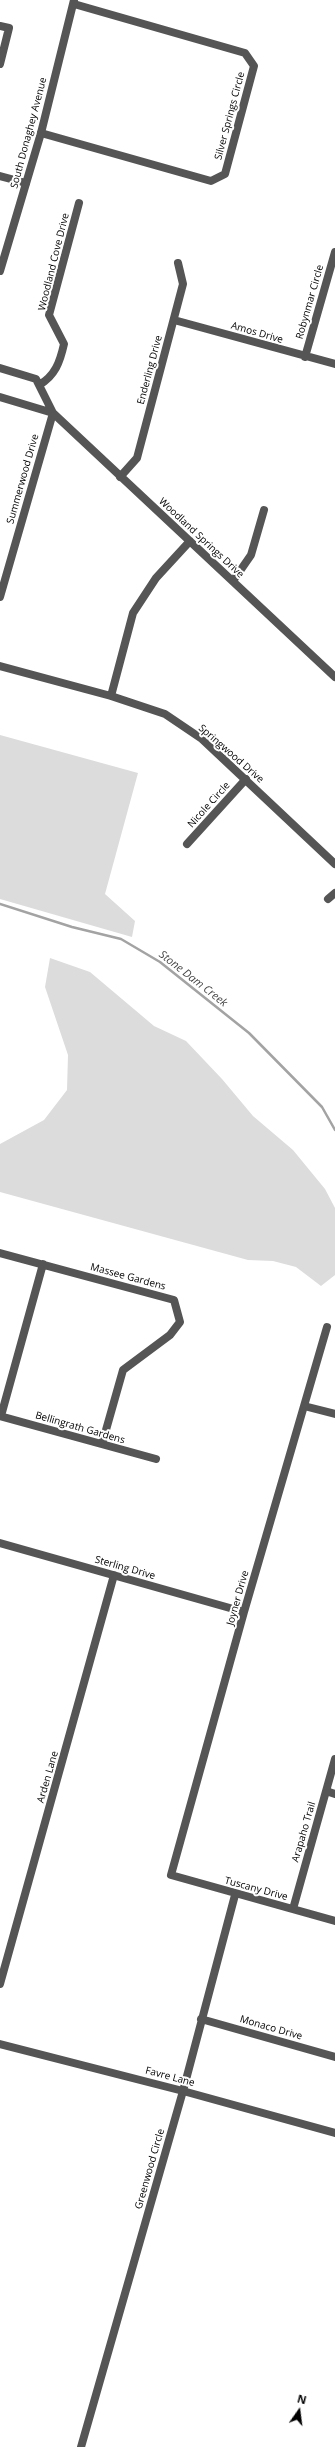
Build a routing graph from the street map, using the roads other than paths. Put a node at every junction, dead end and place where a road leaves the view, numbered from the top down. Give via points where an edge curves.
1 (74, 2) edge
2 (0, 26) edge
3 (0, 64) edge
4 (41, 133) junction
5 (0, 176) edge
6 (26, 183) junction
7 (79, 203) dead end
8 (335, 252) edge
9 (178, 263) dead end
10 (0, 271) edge
11 (174, 320) junction
12 (305, 357) junction
13 (335, 364) edge
14 (0, 368) edge
15 (39, 385) junction
16 (0, 397) edge
17 (53, 413) junction
18 (120, 477) junction
19 (264, 510) dead end
20 (190, 541) junction
21 (233, 581) junction
22 (0, 597) edge
23 (0, 666) edge
24 (335, 677) edge
25 (111, 696) junction
26 (246, 779) junction
27 (187, 844) dead end
28 (335, 864) edge
29 (335, 893) edge
30 (328, 899) dead end
31 (0, 1252) edge
32 (43, 1264) junction
33 (328, 1327) dead end
34 (304, 1406) junction
35 (335, 1414) edge
36 (1, 1416) edge
37 (102, 1444) junction
38 (156, 1459) dead end
39 (0, 1543) edge
40 (114, 1575) junction
41 (244, 1612) junction
42 (335, 1759) edge
43 (326, 1791) junction
44 (335, 1794) edge
45 (172, 1875) joint
46 (235, 1895) junction
47 (293, 1909) junction
48 (335, 1921) edge
49 (0, 1984) edge
50 (201, 2019) junction
51 (0, 2044) edge
52 (335, 2057) edge
53 (183, 2090) junction
54 (335, 2133) edge
55 (81, 2447) edge

1 - 4 street, South Donaghey Avenue
1 - 4 street, Silver Springs Circle via 245,53 254,66 225,174 211,181
2 - 3 street via 9,28
4 - 6 street, South Donaghey Avenue
5 - 6 street
6 - 10 street, South Donaghey Avenue
7 - 15 street, Woodland Cove Drive via 49,315 64,344 59,364 49,380
8 - 12 street, Robynmar Circle
9 - 11 street, Enderling Drive via 183,284
11 - 12 street, Amos Drive
11 - 18 street, Enderling Drive via 137,458
12 - 13 street, Amos Drive
14 - 15 street via 36,379
15 - 17 street, Woodland Springs Drive
16 - 17 street, Woodland Springs Drive
17 - 18 street, Woodland Springs Drive
17 - 22 street, Summerwood Drive
18 - 20 street, Woodland Springs Drive
19 - 21 street via 251,555
20 - 21 street, Woodland Springs Drive
20 - 25 street via 156,578 133,613
21 - 24 street, Woodland Springs Drive
23 - 25 street, Springwood Drive
25 - 26 street, Springwood Drive via 165,714 202,739
26 - 27 street, Nicole Circle
26 - 28 street, Springwood Drive
29 - 30 street
31 - 32 street, Massee Gardens
32 - 36 street
32 - 37 street, Massee Gardens via 174,1300 180,1322 170,1335 123,1370
33 - 34 street, Joyner Drive
34 - 35 street
34 - 41 street, Joyner Drive
36 - 37 street, Bellingrath Gardens
37 - 38 street, Bellingrath Gardens
39 - 40 street, Sterling Drive
40 - 41 street, Sterling Drive
40 - 49 street, Arden Lane
41 - 45 street, Joyner Drive
42 - 43 street, Arapaho Trail
43 - 44 street
43 - 47 street, Arapaho Trail
45 - 46 street, Tuscany Drive
46 - 47 street, Tuscany Drive
46 - 50 street, Greenwood Circle
47 - 48 street, Tuscany Drive
50 - 52 street, Monaco Drive
50 - 53 street, Greenwood Circle
51 - 53 street, Favre Lane
53 - 54 street, Favre Lane
53 - 55 street, Greenwood Circle

